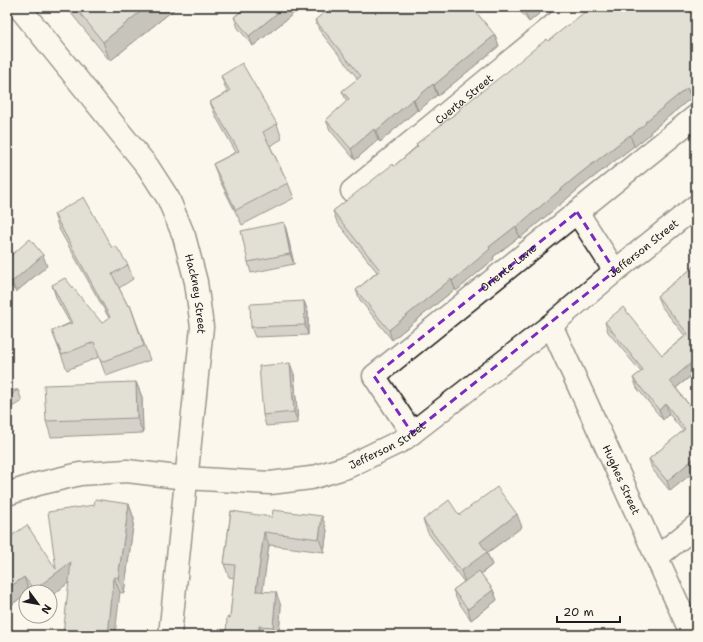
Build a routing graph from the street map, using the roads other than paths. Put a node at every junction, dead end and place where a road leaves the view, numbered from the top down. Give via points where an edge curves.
1 (19, 7) edge
2 (576, 7) edge
3 (696, 116) edge
4 (352, 191) dead end
5 (696, 206) edge
6 (577, 212) junction
7 (615, 271) junction
8 (551, 324) junction
9 (412, 433) junction
10 (186, 478) junction
11 (7, 494) edge
12 (696, 526) edge
13 (657, 557) junction
14 (170, 635) edge
15 (692, 635) edge

1 - 10 street, Hackney Street via 148,167 168,198 184,236 196,282 202,327
2 - 4 street, Cuerta Street
3 - 6 street, Oriente Lane
5 - 7 street, Jefferson Street
6 - 7 street
6 - 9 street, Oriente Lane via 374,376
7 - 8 street, Jefferson Street
8 - 9 street, Jefferson Street
8 - 13 street, Hughes Street
9 - 10 street, Jefferson Street via 403,440 347,467 311,478 270,483
10 - 11 street, Jefferson Street via 127,471 80,474
10 - 14 street, Hackney Street
12 - 13 street
13 - 15 street, Hughes Street

